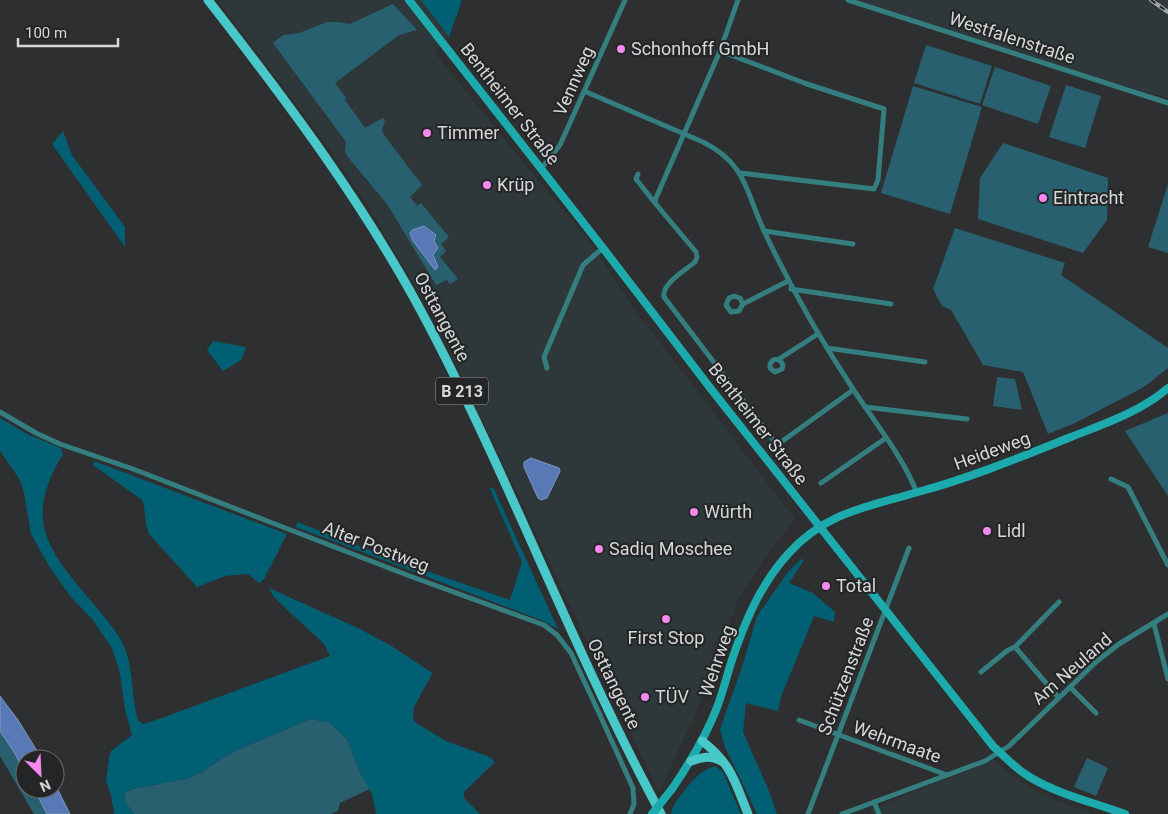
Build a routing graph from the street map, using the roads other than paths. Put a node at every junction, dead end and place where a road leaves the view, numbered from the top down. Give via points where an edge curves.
1 (208, 0) edge
2 (410, 0) edge
3 (625, 0) edge
4 (738, 0) edge
5 (848, 0) edge
6 (720, 52) junction
7 (584, 91) junction
8 (1168, 102) edge
9 (684, 134) junction
10 (542, 169) junction
11 (740, 173) junction
12 (638, 174) dead end
13 (655, 203) junction
14 (764, 231) junction
15 (853, 244) dead end
16 (603, 248) junction
17 (788, 281) junction
18 (792, 288) junction
19 (742, 304) dead end
20 (891, 304) dead end
21 (818, 334) junction
22 (827, 348) junction
23 (779, 359) dead end
24 (925, 362) dead end
25 (547, 368) dead end
26 (1168, 388) edge
27 (853, 390) junction
28 (865, 407) junction
29 (0, 412) edge
30 (967, 419) dead end
31 (886, 438) junction
32 (1111, 479) dead end
33 (821, 483) dead end
34 (917, 493) junction
35 (819, 526) junction
36 (909, 548) dead end
37 (1168, 565) edge
38 (1059, 602) dead end
39 (886, 608) junction
40 (1168, 614) edge
41 (1154, 624) junction
42 (1015, 647) junction
43 (981, 672) dead end
44 (1168, 680) edge
45 (1070, 687) junction
46 (1058, 697) junction
47 (1096, 713) dead end
48 (799, 720) dead end
49 (838, 735) junction
50 (702, 741) junction
51 (1000, 753) junction
52 (691, 761) junction
53 (727, 764) junction
54 (947, 775) junction
55 (874, 802) junction
56 (630, 814) edge
57 (652, 814) edge
58 (661, 814) edge
59 (748, 814) edge
60 (808, 814) edge
61 (842, 814) edge
62 (879, 814) edge
63 (1125, 814) edge

1 - 58 main road, Osttangente / B 213 via 326,156 402,277 463,393 572,634
2 - 10 street, Bentheimer Straße
3 - 7 street, Vennweg
4 - 6 street
5 - 8 street, Westfalenstraße
6 - 9 street
6 - 11 street via 884,109 878,180 874,189
7 - 9 street
7 - 10 street, Vennweg via 560,145
9 - 11 street via 718,150
9 - 13 street
10 - 16 street, Bentheimer Straße
11 - 14 street
12 - 13 street via 636,179
13 - 27 street via 697,257 666,286 664,297 777,445
14 - 15 street
14 - 17 street
16 - 25 street via 583,265 544,357
16 - 35 street, Bentheimer Straße
17 - 18 street
17 - 19 street
18 - 20 street
18 - 21 street
21 - 22 street
21 - 23 street
22 - 24 street
22 - 27 street
26 - 34 street, Heideweg via 1118,418
27 - 28 street
28 - 30 street
28 - 31 street
29 - 56 street, Alter Postweg via 60,444 544,625 571,653 599,713 633,788 634,804
31 - 33 street
31 - 34 street via 907,470
32 - 37 street via 1128,487
34 - 35 street, Heideweg via 862,508
35 - 39 street, Bentheimer Straße
35 - 50 street, Wehrweg via 789,553 760,593 749,614
36 - 39 street, Schützenstraße
38 - 42 street
39 - 49 street, Schützenstraße
39 - 51 street, Bentheimer Straße
40 - 41 street, Am Neuland
41 - 44 street
41 - 45 street, Am Neuland via 1119,644
42 - 43 street
42 - 46 street
45 - 46 street, Am Neuland
45 - 47 street
46 - 51 street, Am Neuland
48 - 49 street, Wehrmaate
49 - 54 street, Wehrmaate
49 - 60 street, Schützenstraße
50 - 52 street, Wehrweg
50 - 53 main road
51 - 54 street, Wehrmaate
51 - 63 street, Bentheimer Straße via 1018,769 1045,785
52 - 53 main road via 706,756
52 - 57 street, Wehrweg, bridge
53 - 59 main road
54 - 55 street, Wehrmaate
55 - 61 street, Wehrmaate
55 - 62 street

